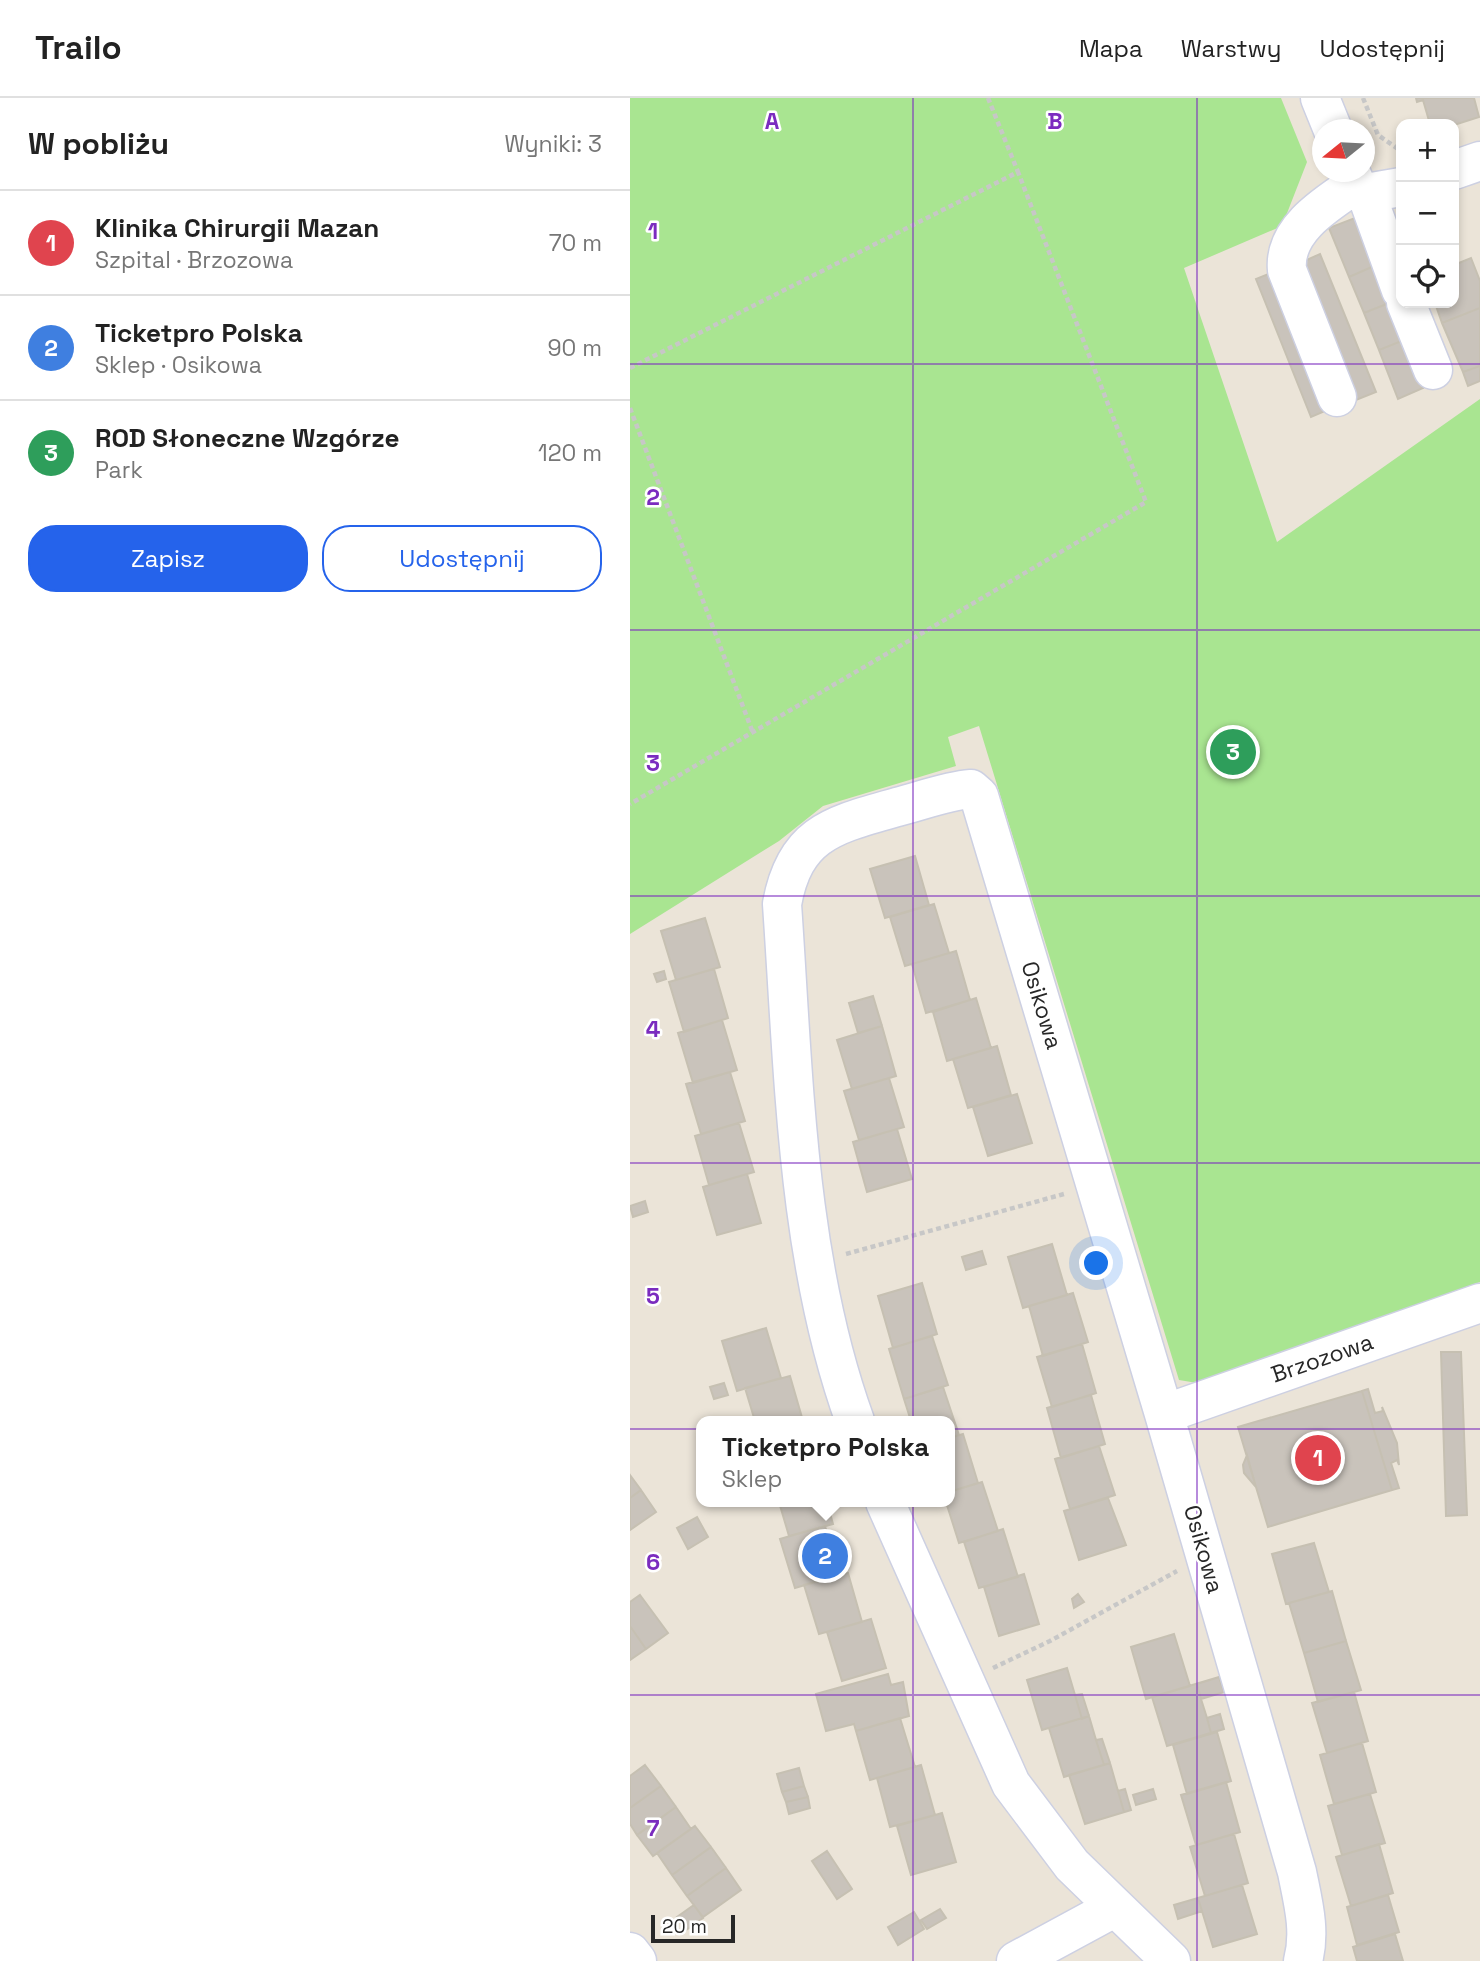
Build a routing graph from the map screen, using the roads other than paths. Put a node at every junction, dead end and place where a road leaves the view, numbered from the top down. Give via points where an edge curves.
1 (1320, 98) edge
2 (1329, 119) edge
3 (1480, 161) edge
4 (1459, 168) edge
5 (1371, 186) edge
6 (1396, 272) edge
7 (1408, 308) edge
8 (1433, 370) dead end
9 (1337, 397) dead end
10 (1480, 1303) edge
11 (1164, 1414) junction
12 (853, 1416) edge
13 (886, 1507) edge
14 (1115, 1908) junction
15 (630, 1952) edge
16 (637, 1961) edge
17 (1016, 1961) edge
18 (1171, 1961) edge
19 (1303, 1961) edge

1 - 2 street
3 - 4 street
5 - 6 street
5 - 9 street via 1317,211 1285,254 1287,270
7 - 8 street
10 - 11 street, Brzozowa
11 - 12 street, Osikowa via 979,796 971,789 844,822 813,839 787,876 782,904 800,1173 815,1263
11 - 19 street, Osikowa via 1297,1872 1306,1915
13 - 14 street via 1011,1784 1072,1865
14 - 17 street
14 - 18 street
15 - 16 street

